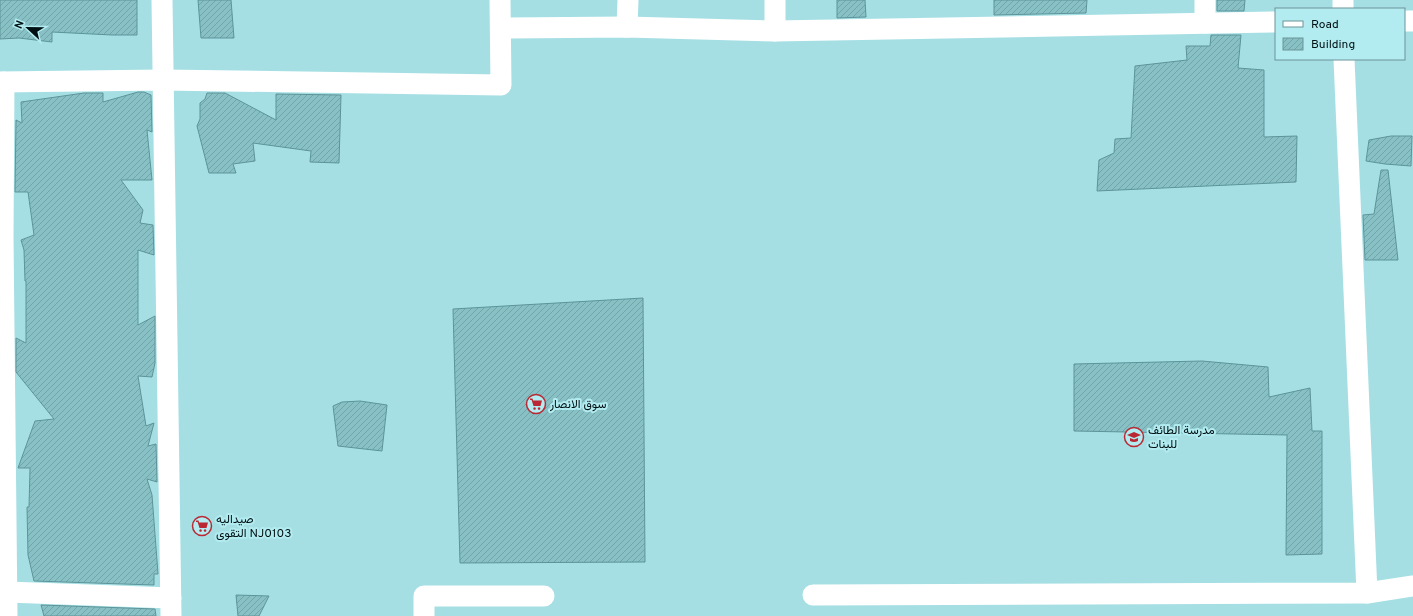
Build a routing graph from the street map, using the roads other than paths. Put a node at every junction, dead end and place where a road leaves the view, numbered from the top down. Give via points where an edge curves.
1 (162, 0) edge
2 (500, 0) edge
3 (628, 0) edge
4 (775, 0) edge
5 (1205, 0) edge
6 (1275, 22) edge
7 (1205, 23) junction
8 (627, 27) junction
9 (500, 28) junction
10 (775, 31) junction
11 (1344, 60) edge
12 (163, 80) junction
13 (2, 82) edge
14 (2, 236) edge
15 (2, 398) edge
16 (1413, 586) edge
17 (7, 592) junction
18 (1367, 593) junction
19 (813, 595) dead end
20 (544, 596) dead end
21 (171, 607) edge
22 (5, 616) edge
23 (424, 616) edge

1 - 12 street
2 - 9 street
3 - 8 street
4 - 10 street
5 - 7 street
6 - 7 street
7 - 10 street
8 - 9 street
8 - 10 street
9 - 12 street via 501,85
11 - 18 street
12 - 13 street
12 - 21 street
13 - 14 street
14 - 15 street
15 - 17 street
16 - 18 street
17 - 21 street
17 - 22 street
18 - 19 street
20 - 23 street via 424,596

